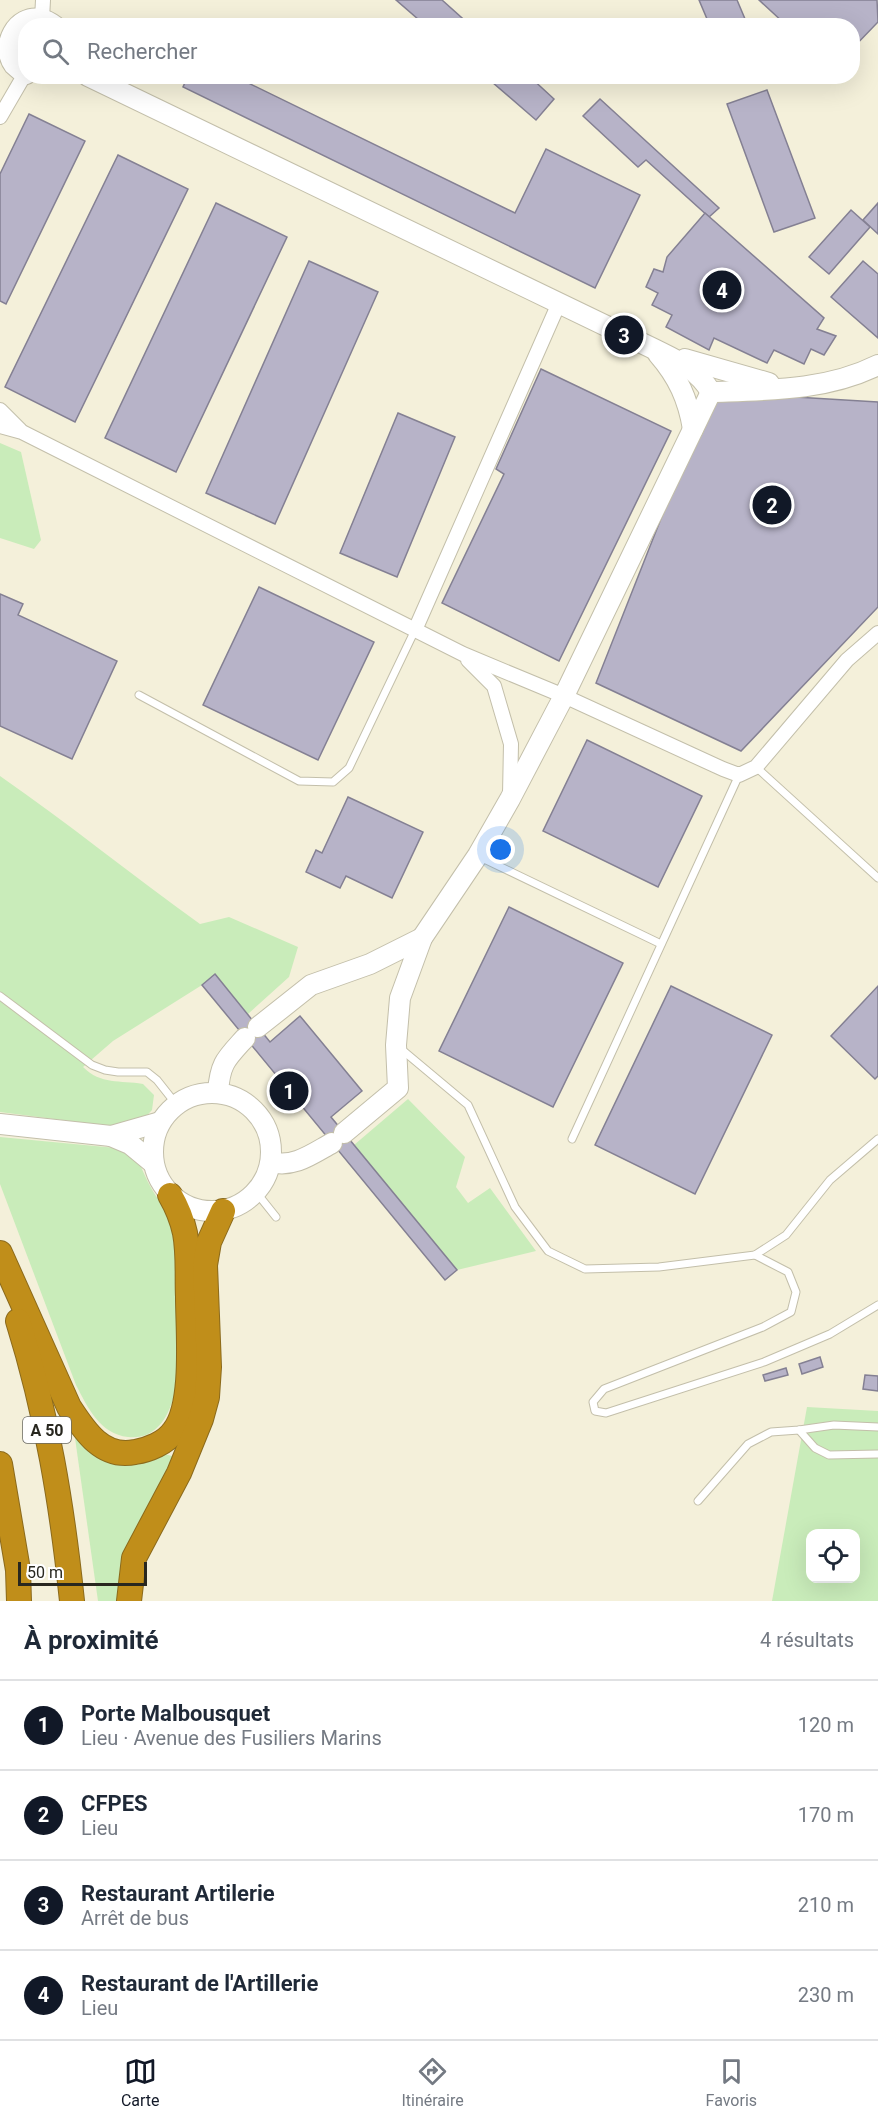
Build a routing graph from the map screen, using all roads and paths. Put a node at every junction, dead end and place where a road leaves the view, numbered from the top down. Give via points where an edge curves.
1 (18, 26) edge
2 (5, 35) edge
3 (18, 68) edge
4 (19, 84) edge
5 (105, 84) edge
6 (0, 117) edge
7 (559, 303) junction
8 (654, 349) junction
9 (878, 365) edge
10 (794, 388) junction
11 (711, 392) junction
12 (0, 411) edge
13 (0, 426) edge
14 (693, 429) junction
15 (22, 432) junction
16 (415, 630) junction
17 (878, 633) edge
18 (463, 654) junction
19 (139, 695) dead end
20 (564, 696) junction
21 (756, 767) junction
22 (739, 775) junction
23 (510, 799) junction
24 (478, 855) junction
25 (878, 878) edge
26 (422, 938) junction
27 (661, 944) junction
28 (0, 996) edge
29 (396, 1045) junction
30 (218, 1092) junction
31 (176, 1104) junction
32 (160, 1122) junction
33 (0, 1124) edge
34 (111, 1136) junction
35 (572, 1139) dead end
36 (878, 1139) edge
37 (271, 1162) junction
38 (153, 1163) junction
39 (256, 1192) junction
40 (170, 1195) junction
41 (223, 1211) junction
42 (276, 1217) dead end
43 (0, 1253) edge
44 (755, 1256) junction
45 (0, 1265) edge
46 (878, 1299) edge
47 (875, 1307) edge
48 (878, 1426) edge
49 (799, 1430) junction
50 (878, 1454) edge
51 (0, 1464) edge
52 (698, 1501) dead end
53 (72, 1600) edge
54 (19, 1601) edge
55 (129, 1601) edge

1 - 2 street
2 - 3 street via 13,64
4 - 6 street
5 - 7 street
7 - 8 street
7 - 16 street
8 - 10 street via 756,381
8 - 11 street via 692,369
8 - 14 street via 684,392
9 - 10 street via 861,374
10 - 11 street
11 - 14 street
12 - 15 street
13 - 15 street
14 - 20 street
15 - 16 street
16 - 18 street
16 - 19 lane via 349,768 333,782 299,781
17 - 21 street via 847,660
18 - 20 street
18 - 23 street via 495,686 511,744
20 - 22 street
20 - 23 street
21 - 22 street
21 - 25 lane
22 - 27 lane
23 - 24 street
24 - 26 street
24 - 27 lane
26 - 29 street via 400,998
26 - 30 street via 370,964 311,985 251,1032 226,1059 220,1071
27 - 35 lane
28 - 31 lane via 92,1065 118,1072 147,1072
29 - 37 street via 398,1088 338,1138 294,1163
29 - 44 lane via 468,1105 515,1207 548,1251 585,1269 659,1267
30 - 31 street via 188,1097
30 - 37 street via 248,1104 260,1116 268,1130
31 - 32 street
32 - 34 street
32 - 38 street via 152,1149
33 - 34 street
34 - 38 street via 130,1144
36 - 44 lane via 830,1180 786,1234
37 - 39 street
38 - 40 street
39 - 41 street via 247,1201
39 - 42 lane
40 - 41 street via 195,1209
40 - 43 highway via 185,1233 189,1364 182,1416 174,1432 143,1451 114,1452 96,1443 83,1430
41 - 55 highway via 209,1242 206,1265 207,1397 179,1473 134,1558
44 - 47 lane via 788,1272 796,1292 791,1312 763,1327 604,1389 593,1402 595,1411 606,1413 764,1362 830,1334
45 - 53 highway, A 50 via 45,1420 66,1534
46 - 47 lane
48 - 49 lane via 834,1425
49 - 50 lane via 815,1448 829,1455
49 - 52 lane via 771,1432 748,1444
51 - 54 highway via 18,1570

